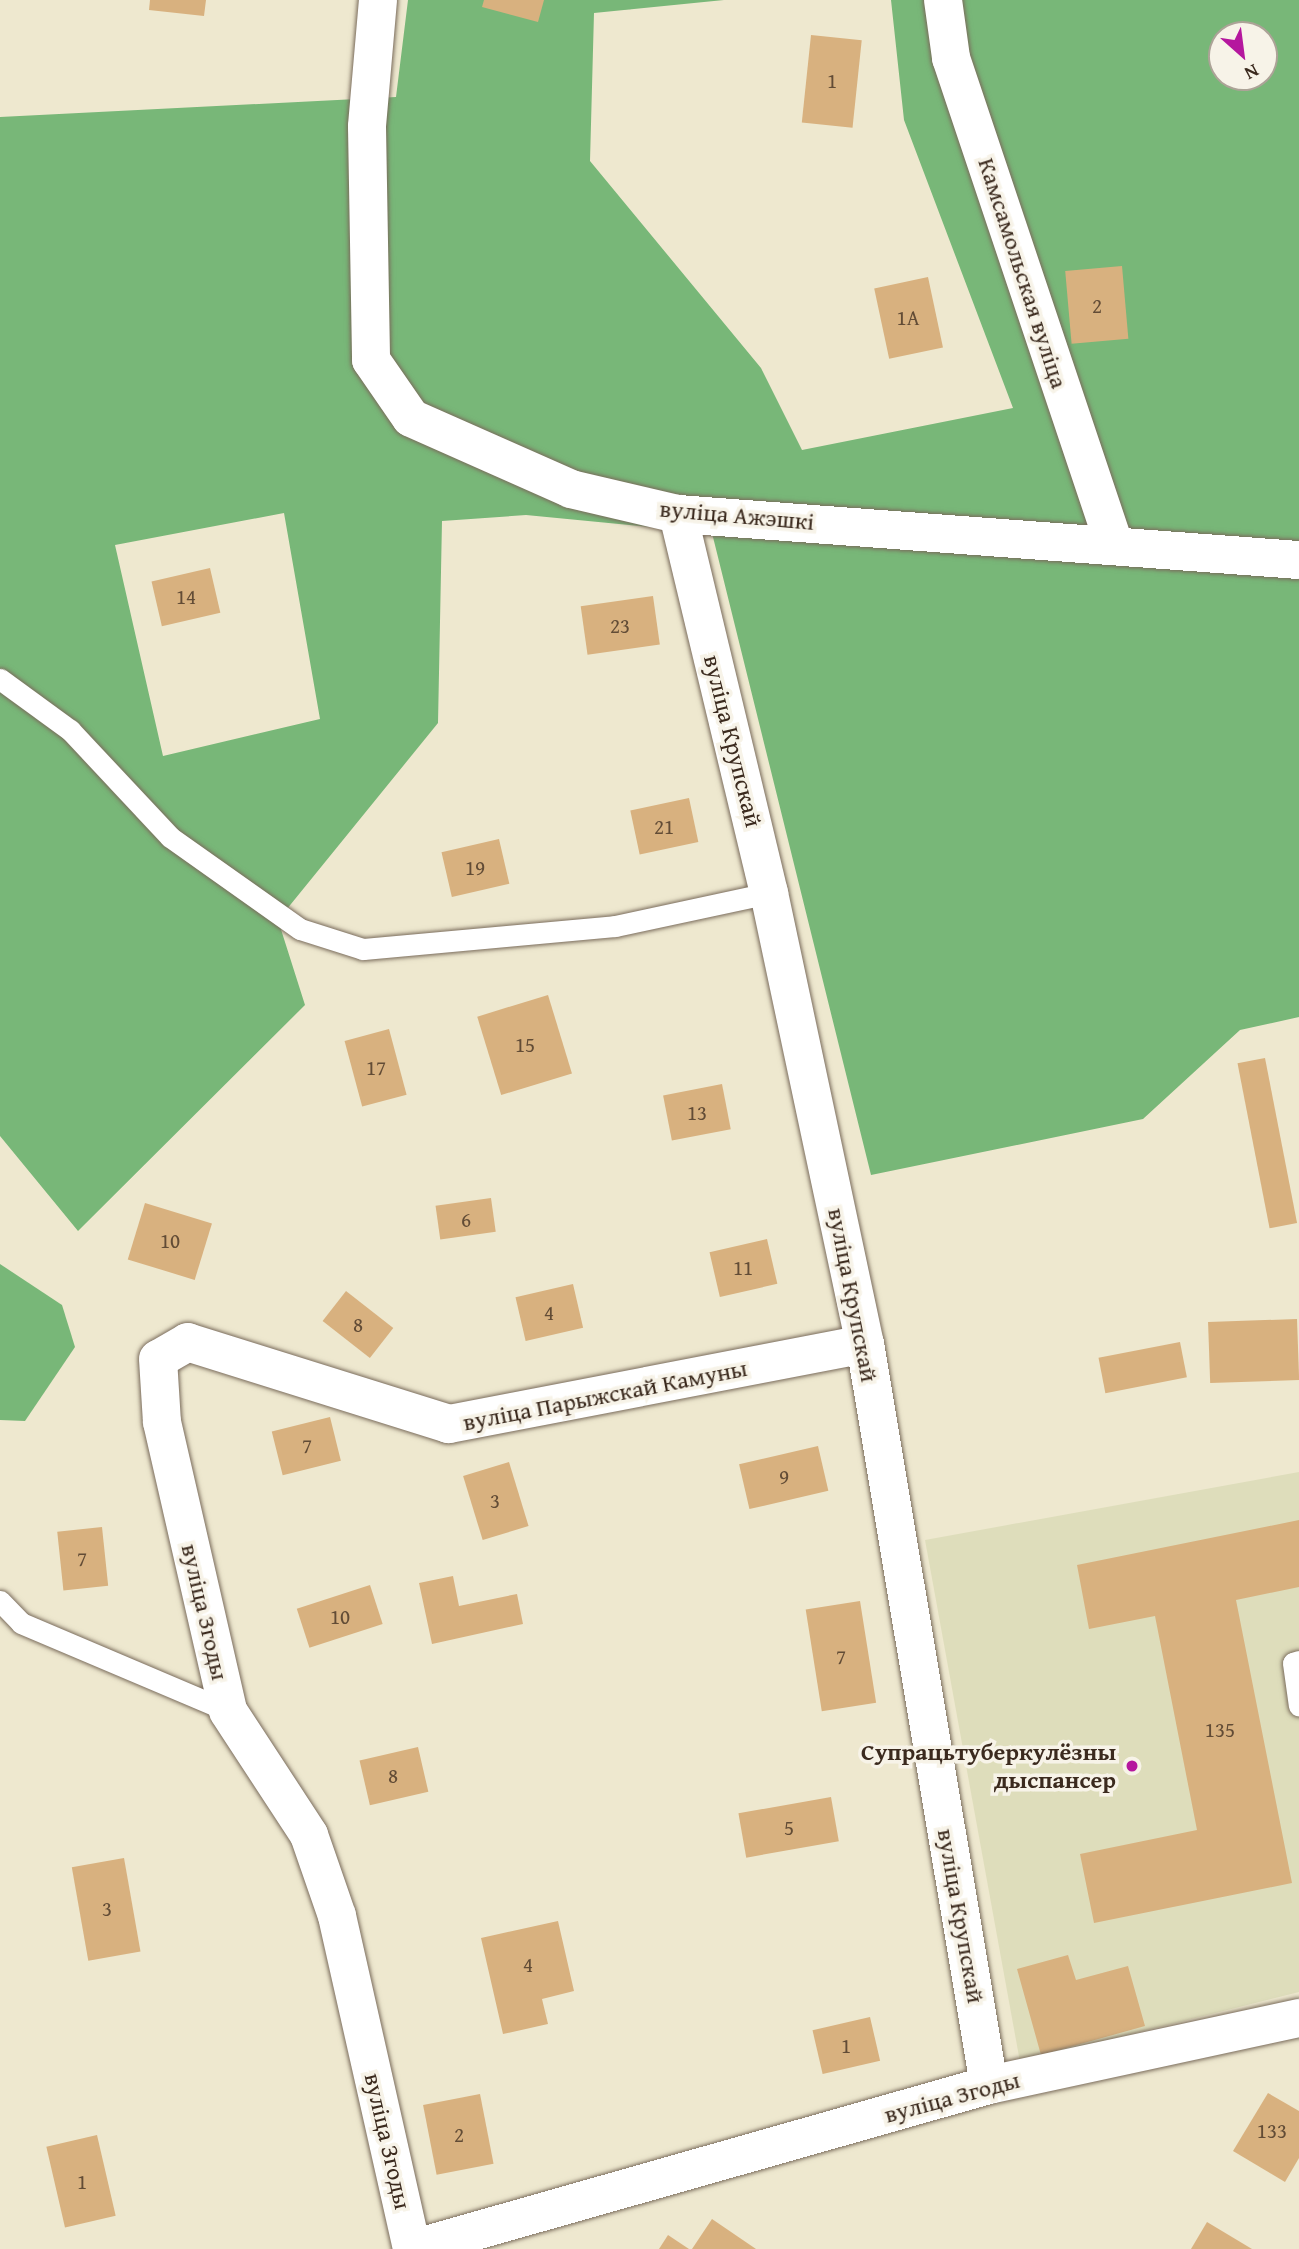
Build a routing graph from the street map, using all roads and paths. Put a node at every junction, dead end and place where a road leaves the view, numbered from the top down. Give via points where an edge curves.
1 (378, 0) edge
2 (943, 0) edge
3 (678, 514) junction
4 (1114, 544) junction
5 (1299, 560) edge
6 (0, 679) edge
7 (769, 893) junction
8 (188, 1342) joint
9 (865, 1345) junction
10 (0, 1601) edge
11 (1299, 1661) edge
12 (1299, 1706) edge
13 (228, 1711) junction
14 (1299, 2018) edge
15 (989, 2085) junction
16 (412, 2249) edge

1 - 3 street, вуліца Ажэшкі via 367,127 371,360 411,418 571,489
2 - 4 street, Камсамольская вуліца via 951,58
3 - 4 street, вуліца Ажэшкі
3 - 7 street, вуліца Крупскай
4 - 5 street, вуліца Ажэшкі
6 - 7 lane via 70,730 170,837 300,929 363,949 615,926
7 - 9 street, вуліца Крупскай
8 - 9 street, вуліца Парыжскай Камуны via 449,1424
8 - 13 street, вуліца Згоды via 158,1359 162,1422
9 - 15 street, вуліца Крупскай
10 - 13 lane via 21,1623
11 - 12 lane via 1293,1663
13 - 16 street, вуліца Згоды via 309,1835 337,1916
14 - 15 street, вуліца Згоды
15 - 16 street, вуліца Згоды

